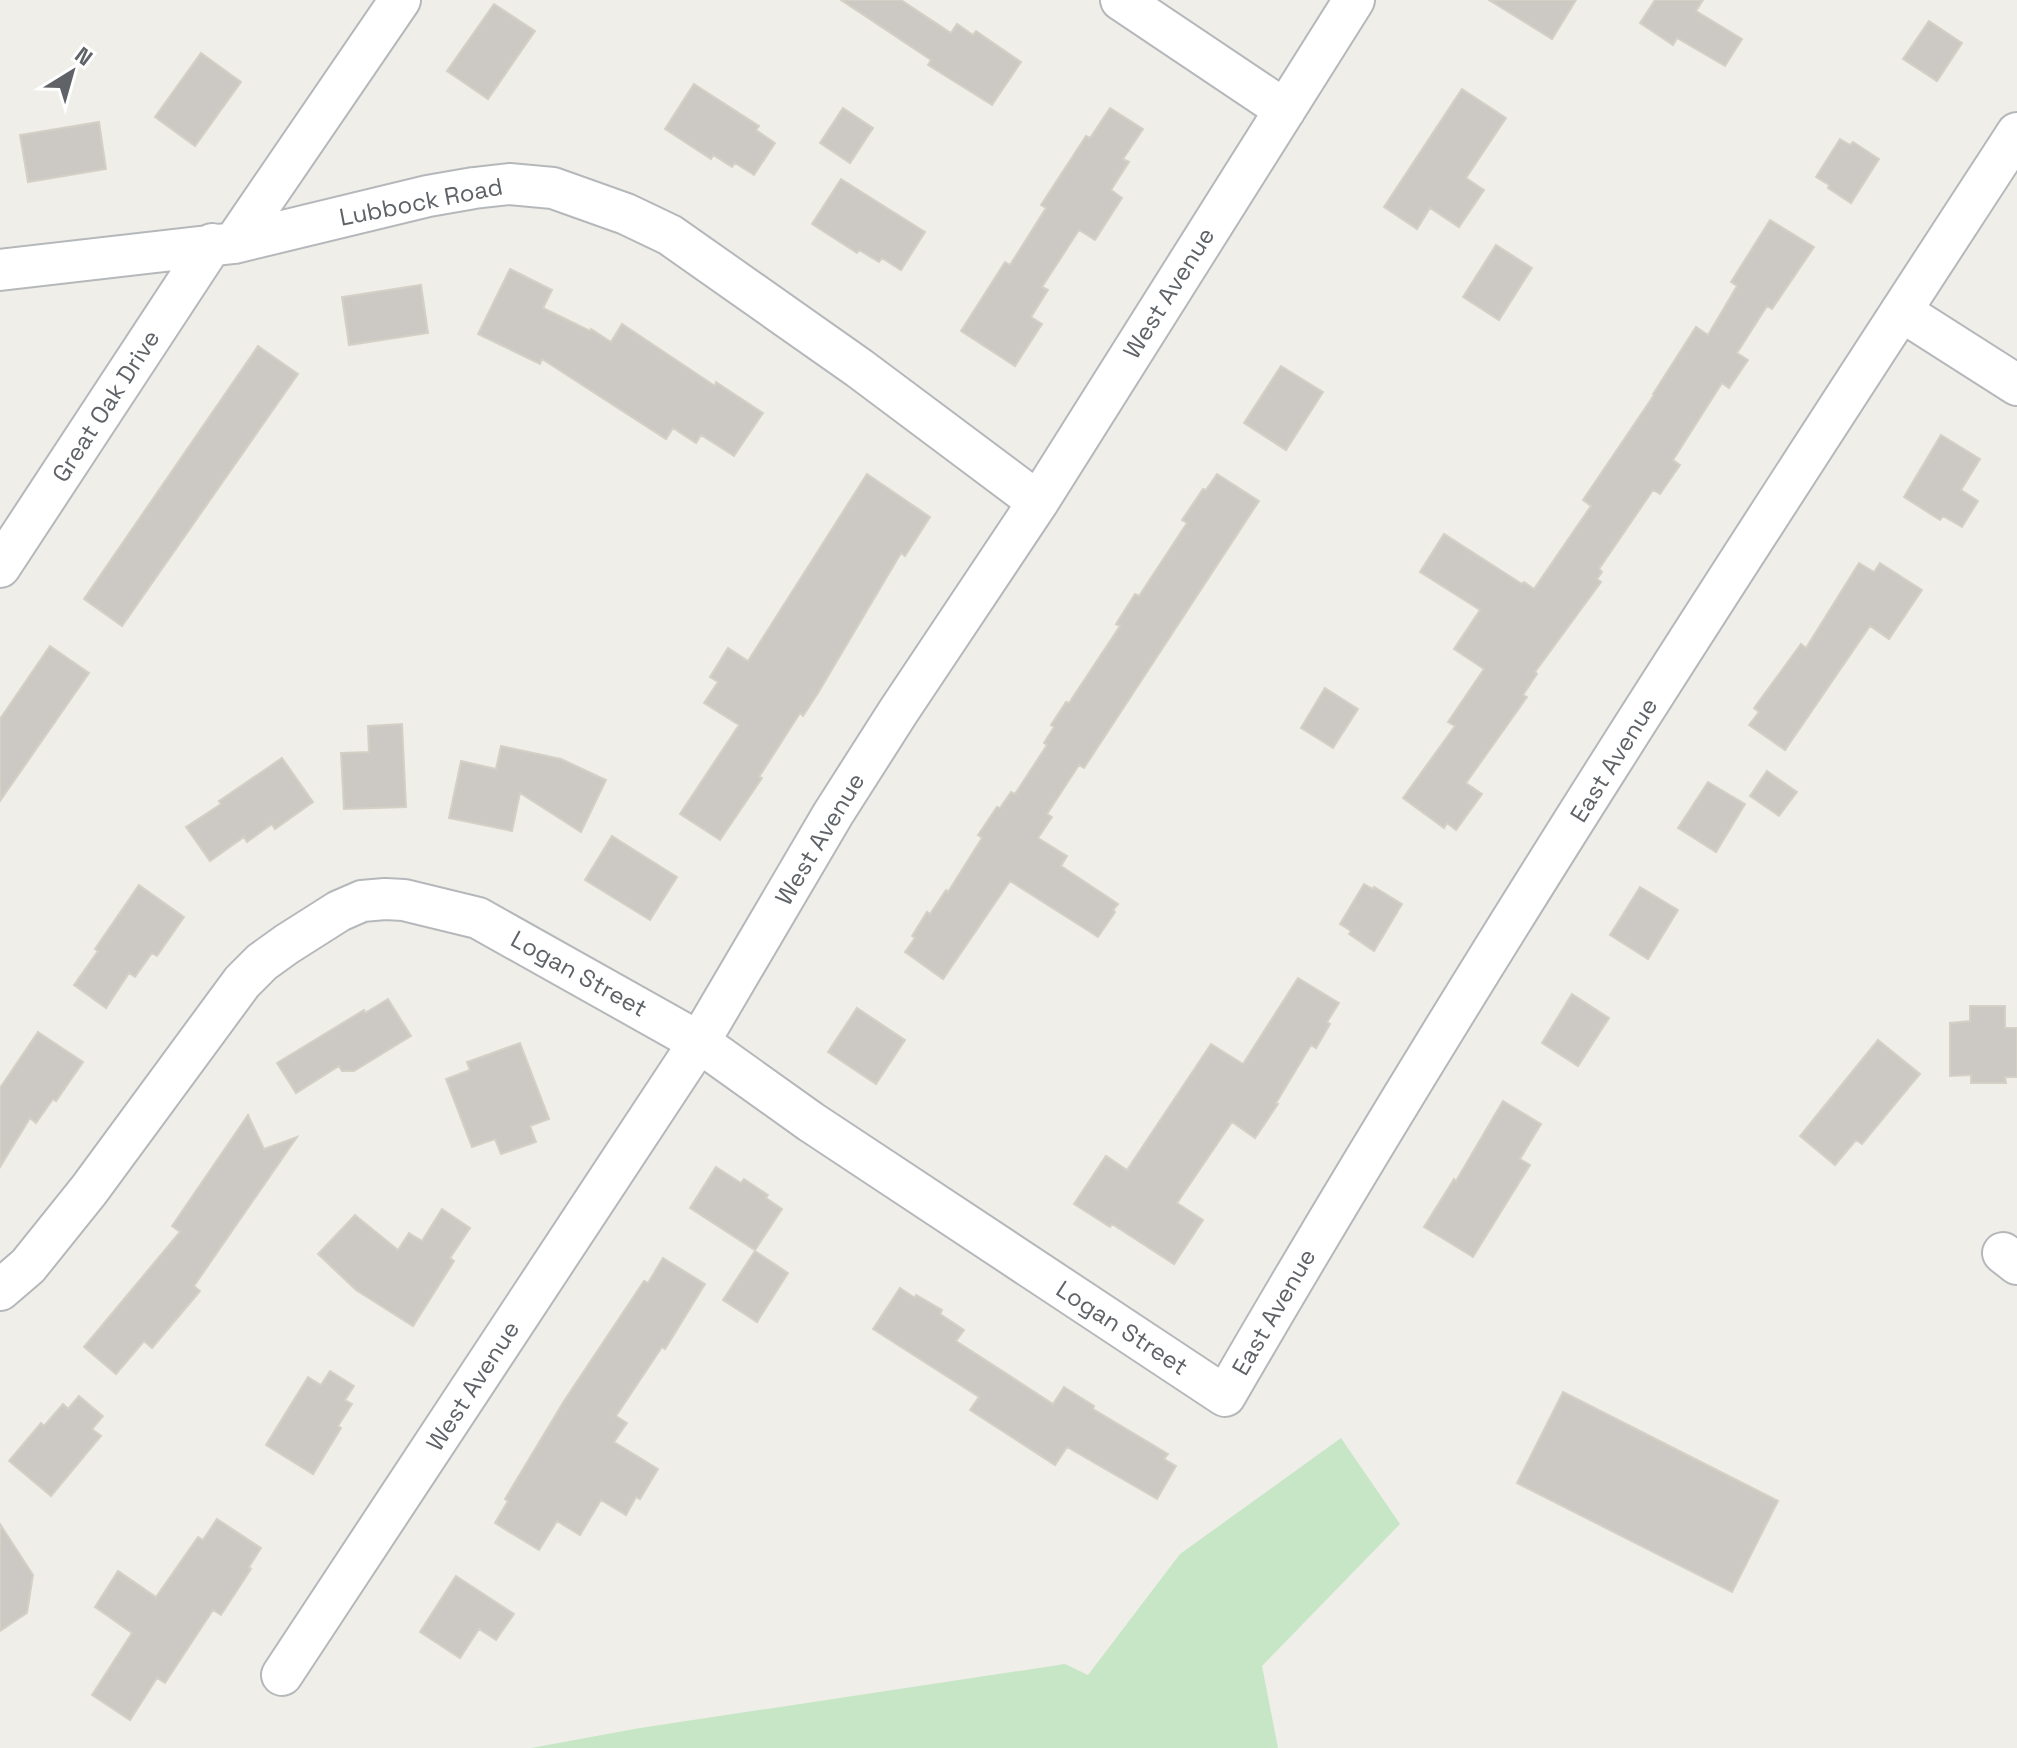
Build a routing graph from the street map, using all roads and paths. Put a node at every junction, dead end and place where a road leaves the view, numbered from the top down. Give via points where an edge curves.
1 (400, 0) edge
2 (1121, 0) edge
3 (1354, 0) edge
4 (1285, 110) junction
5 (2017, 133) edge
6 (223, 244) junction
7 (0, 270) edge
8 (1901, 311) junction
9 (2017, 385) edge
10 (1038, 502) junction
11 (0, 567) edge
12 (699, 1042) junction
13 (0, 1290) edge
14 (1225, 1396) joint
15 (282, 1675) dead end

1 - 6 street, Great Oak Drive
2 - 4 street
3 - 4 street, West Avenue
4 - 10 street, West Avenue
5 - 8 street, East Avenue
6 - 7 street, Lubbock Road
6 - 10 street, Lubbock Road via 474,188 553,188 670,235
6 - 11 street, Great Oak Drive
8 - 9 street
8 - 14 street, East Avenue via 1387,1120
10 - 12 street, West Avenue via 841,801
12 - 13 street, Logan Street via 478,918 404,900 362,901 297,937 242,982 89,1190 28,1266
12 - 14 street, Logan Street
12 - 15 street, West Avenue

